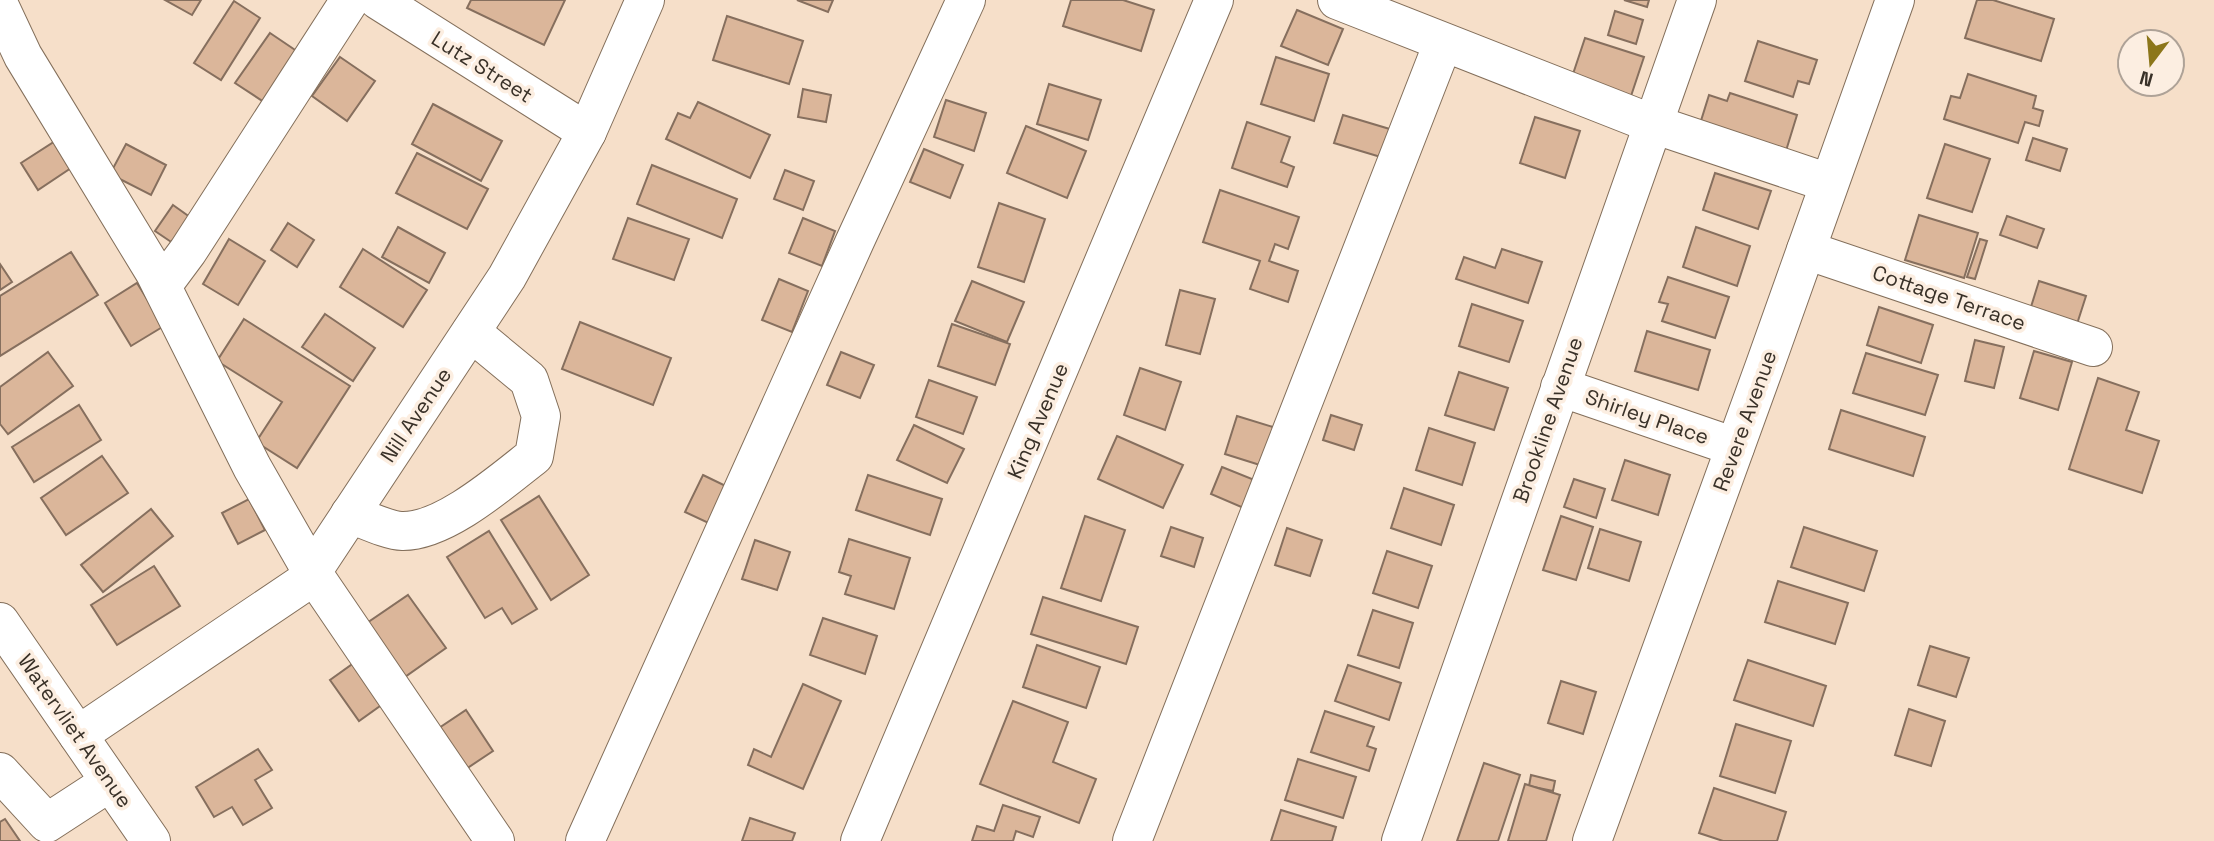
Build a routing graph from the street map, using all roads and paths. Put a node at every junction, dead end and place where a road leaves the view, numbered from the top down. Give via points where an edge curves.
1 (350, 0) edge
2 (378, 0) edge
3 (645, 0) edge
4 (966, 0) edge
5 (1214, 0) edge
6 (1337, 0) edge
7 (1698, 0) edge
8 (1895, 0) edge
9 (0, 7) edge
10 (1443, 43) junction
11 (1653, 124) junction
12 (587, 132) junction
13 (1829, 183) junction
14 (1806, 250) junction
15 (162, 286) junction
16 (471, 332) junction
17 (2093, 347) dead end
18 (1560, 387) junction
19 (1735, 447) junction
20 (350, 514) junction
21 (312, 572) junction
22 (0, 622) edge
23 (11, 654) edge
24 (78, 734) junction
25 (0, 772) edge
26 (110, 782) junction
27 (151, 841) edge
28 (495, 841) edge
29 (585, 841) edge
30 (860, 841) edge
31 (1132, 841) edge
32 (1401, 841) edge
33 (1592, 841) edge

1 - 15 street
2 - 12 street, Lutz Street
3 - 12 street, Nill Avenue
4 - 29 street
5 - 30 street, King Avenue
6 - 10 street
7 - 11 street, Brookline Avenue
8 - 13 street, Revere Avenue
9 - 15 street via 23,56
10 - 11 street
10 - 31 street
11 - 13 street
11 - 18 street, Brookline Avenue
12 - 16 street, Nill Avenue via 507,277
13 - 14 street, Revere Avenue
14 - 17 street, Cottage Terrace
14 - 19 street, Revere Avenue
15 - 21 street via 252,467
16 - 20 street, Nill Avenue
16 - 20 street via 529,380 541,416 534,456 483,497 430,526 401,531
18 - 19 street, Shirley Place
18 - 32 street, Brookline Avenue
19 - 33 street, Revere Avenue
20 - 21 street, Nill Avenue
21 - 24 street, Nill Avenue via 302,584
21 - 28 street
22 - 23 street, Watervliet Avenue
23 - 24 street, Watervliet Avenue
24 - 26 street, Watervliet Avenue
25 - 26 street via 47,823
26 - 27 street, Watervliet Avenue

